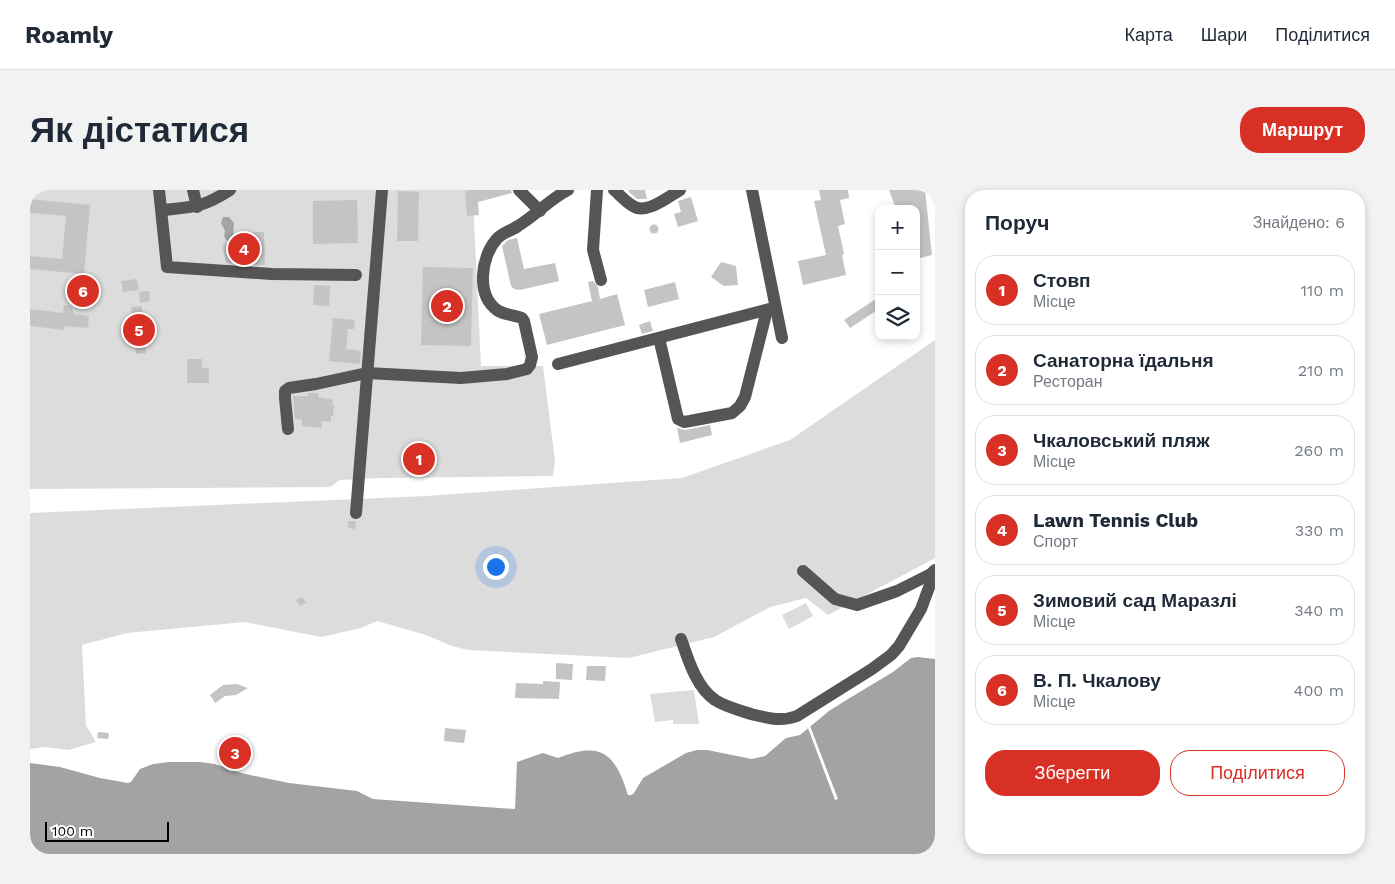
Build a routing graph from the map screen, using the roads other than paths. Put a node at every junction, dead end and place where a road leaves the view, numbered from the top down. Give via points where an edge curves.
1 (160, 190) edge
2 (193, 190) edge
3 (230, 190) edge
4 (382, 190) edge
5 (520, 190) edge
6 (568, 190) edge
7 (597, 190) edge
8 (614, 190) edge
9 (680, 190) edge
10 (752, 190) edge
11 (197, 207) junction
12 (162, 210) junction
13 (540, 211) junction
14 (356, 275) dead end
15 (601, 280) dead end
16 (772, 309) junction
17 (659, 338) junction
18 (782, 338) dead end
19 (558, 364) dead end
20 (367, 373) junction
21 (288, 429) dead end
22 (356, 513) dead end
23 (803, 571) dead end
24 (933, 572) edge
25 (681, 639) dead end

1 - 12 street
2 - 11 street
3 - 11 street
4 - 20 street
5 - 13 street
6 - 13 street
7 - 15 street via 592,250
8 - 9 street via 641,209
10 - 16 street
11 - 12 street
12 - 14 street via 167,267 272,274
13 - 20 street via 500,235 483,265 482,274 492,305 524,321 532,357 527,369 461,378
16 - 17 street
16 - 17 street via 745,397 732,413 684,422 678,419
16 - 18 street
17 - 19 street
20 - 21 street via 289,388 284,398
20 - 22 street
23 - 24 street via 835,599 857,605 897,591
24 - 25 street via 920,609 891,655 790,719 768,719 716,700 691,668

